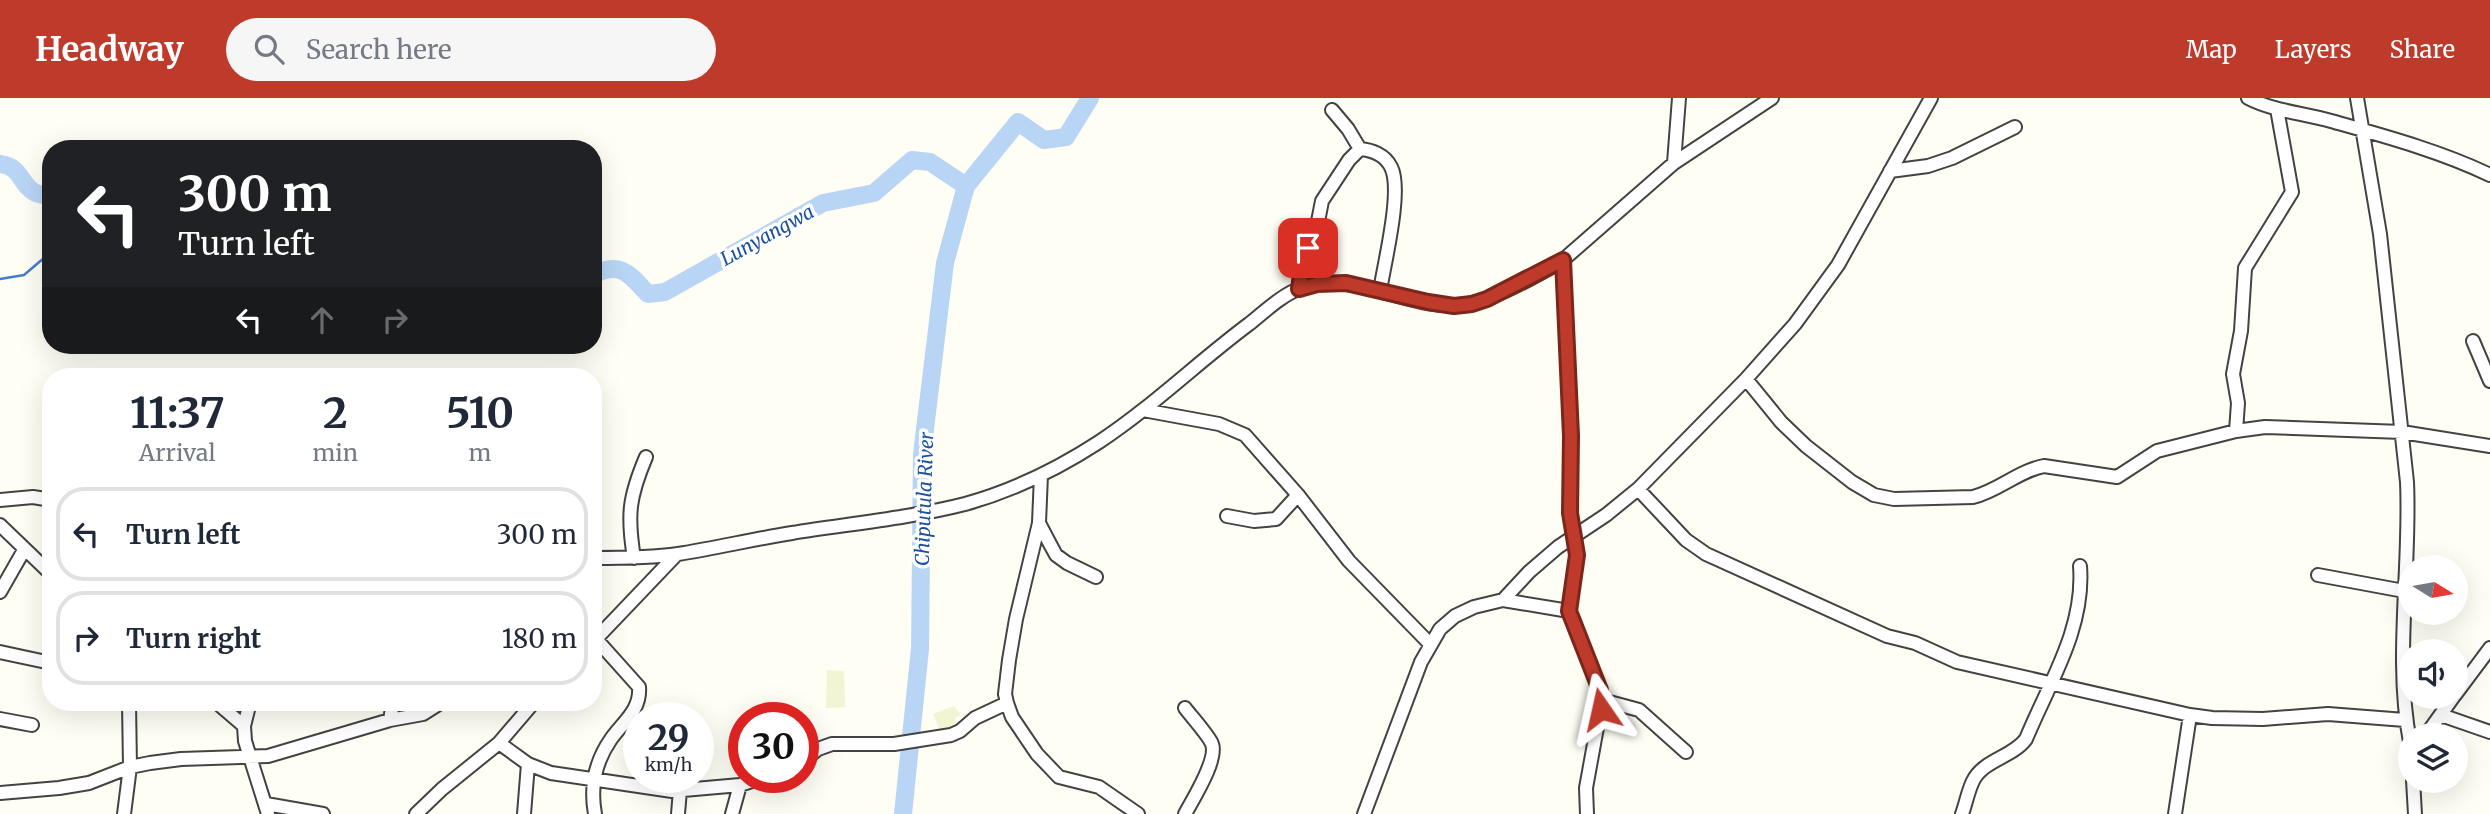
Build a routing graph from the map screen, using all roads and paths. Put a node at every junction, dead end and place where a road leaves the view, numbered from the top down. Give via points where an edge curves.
1 (1679, 98) edge
2 (1772, 98) edge
3 (1931, 98) edge
4 (2248, 98) edge
5 (2357, 98) edge
6 (2277, 109) junction
7 (1332, 110) dead end
8 (2015, 127) dead end
9 (2363, 131) junction
10 (1360, 149) junction
11 (1674, 163) junction
12 (1890, 171) junction
13 (2490, 175) edge
14 (1563, 260) junction
15 (1299, 289) junction
16 (1380, 291) junction
17 (2473, 341) dead end
18 (1746, 379) junction
19 (2490, 381) edge
20 (1143, 410) junction
21 (2236, 431) junction
22 (2490, 431) edge
23 (2402, 432) junction
24 (2486, 445) edge
25 (646, 457) dead end
26 (1041, 475) junction
27 (1638, 489) junction
28 (1298, 495) junction
29 (42, 498) edge
30 (0, 500) edge
31 (1227, 516) dead end
32 (1039, 523) junction
33 (0, 525) edge
34 (1573, 536) junction
35 (24, 550) junction
36 (677, 554) junction
37 (2406, 555) edge
38 (602, 558) edge
39 (634, 558) junction
40 (2080, 566) dead end
41 (42, 567) edge
42 (2318, 575) dead end
43 (1096, 577) dead end
44 (2398, 590) edge
45 (0, 593) edge
46 (1503, 600) junction
47 (1569, 611) junction
48 (2405, 625) edge
49 (602, 632) edge
50 (1431, 645) junction
51 (602, 648) edge
52 (2490, 648) edge
53 (0, 652) edge
54 (42, 661) edge
55 (2468, 678) edge
56 (2051, 683) junction
57 (1602, 699) junction
58 (1007, 703) junction
59 (1185, 708) dead end
60 (2445, 709) edge
61 (129, 711) edge
62 (226, 711) edge
63 (248, 711) edge
64 (392, 711) edge
65 (428, 711) edge
66 (526, 711) edge
67 (2190, 715) junction
68 (2441, 715) junction
69 (0, 719) edge
70 (390, 720) junction
71 (2406, 720) junction
72 (2407, 723) edge
73 (2435, 723) edge
74 (32, 725) dead end
75 (244, 726) junction
76 (2490, 732) edge
77 (499, 743) junction
78 (819, 748) edge
79 (1686, 752) dead end
80 (250, 759) junction
81 (528, 764) junction
82 (130, 767) junction
83 (593, 778) junction
84 (623, 783) edge
85 (0, 793) edge
86 (680, 793) edge
87 (738, 793) edge
88 (2414, 793) edge
89 (267, 809) edge
90 (124, 814) edge
91 (323, 814) edge
92 (416, 814) edge
93 (524, 814) edge
94 (595, 814) edge
95 (678, 814) edge
96 (732, 814) edge
97 (1138, 814) edge
98 (1185, 814) edge
99 (1364, 814) edge
100 (1587, 814) edge
101 (1962, 814) edge
102 (2175, 814) edge
103 (2415, 814) edge

1 - 11 street
2 - 11 street
3 - 12 street
4 - 6 street
5 - 9 street
6 - 9 street
6 - 21 street via 2292,192 2245,268 2233,373
7 - 10 street
8 - 12 street via 1952,158
9 - 13 street via 2444,155
9 - 23 street via 2380,234
10 - 15 street via 1322,201 1314,242 1304,253
10 - 16 street via 1384,158 1394,177
11 - 14 street
12 - 18 street via 1818,295
14 - 16 street via 1472,304 1441,304
14 - 34 street
15 - 16 street via 1346,283
15 - 20 street
17 - 19 street
18 - 21 street via 1806,446 1852,482 1874,495 1894,499 1982,495 2033,468 2117,477 2157,451
18 - 27 street
20 - 26 street
20 - 28 street via 1219,424 1245,435
21 - 23 street via 2265,427
22 - 24 street
23 - 24 street
23 - 37 street via 2409,512
25 - 39 street via 630,505
26 - 32 street
26 - 36 street via 966,504
27 - 34 street
27 - 56 street via 1686,540 1706,554 1887,636 1957,662
28 - 31 street via 1276,519
28 - 50 street via 1349,561
29 - 30 street
32 - 43 street via 1056,555
32 - 58 street via 1016,619
33 - 35 street
34 - 46 street
34 - 47 street via 1577,555
35 - 41 street
35 - 45 street
36 - 39 street
36 - 49 street
38 - 39 street
40 - 56 street via 2073,629
42 - 44 street
46 - 47 street
46 - 50 street via 1455,616
47 - 57 street
48 - 71 street
50 - 99 street
51 - 83 street via 639,687 640,697 610,741
52 - 55 street
53 - 54 street
56 - 67 street
56 - 101 street via 2026,739 1973,780
57 - 79 street via 1639,710
57 - 100 street
58 - 78 street via 951,735
58 - 97 street via 1037,754 1059,777 1099,788
59 - 98 street via 1212,743 1212,755
60 - 68 street
61 - 82 street
62 - 75 street
63 - 75 street
64 - 70 street
65 - 70 street
66 - 77 street
67 - 71 street via 2236,719 2344,714
67 - 102 street
68 - 73 street
68 - 76 street
69 - 74 street
70 - 80 street via 307,747
71 - 72 street
75 - 80 street
77 - 81 street
77 - 92 street
80 - 82 street via 181,759
80 - 89 street
81 - 83 street via 551,773
81 - 93 street
82 - 85 street via 89,783
82 - 90 street
83 - 84 street
83 - 94 street
86 - 95 street
87 - 96 street
88 - 103 street
89 - 91 street

